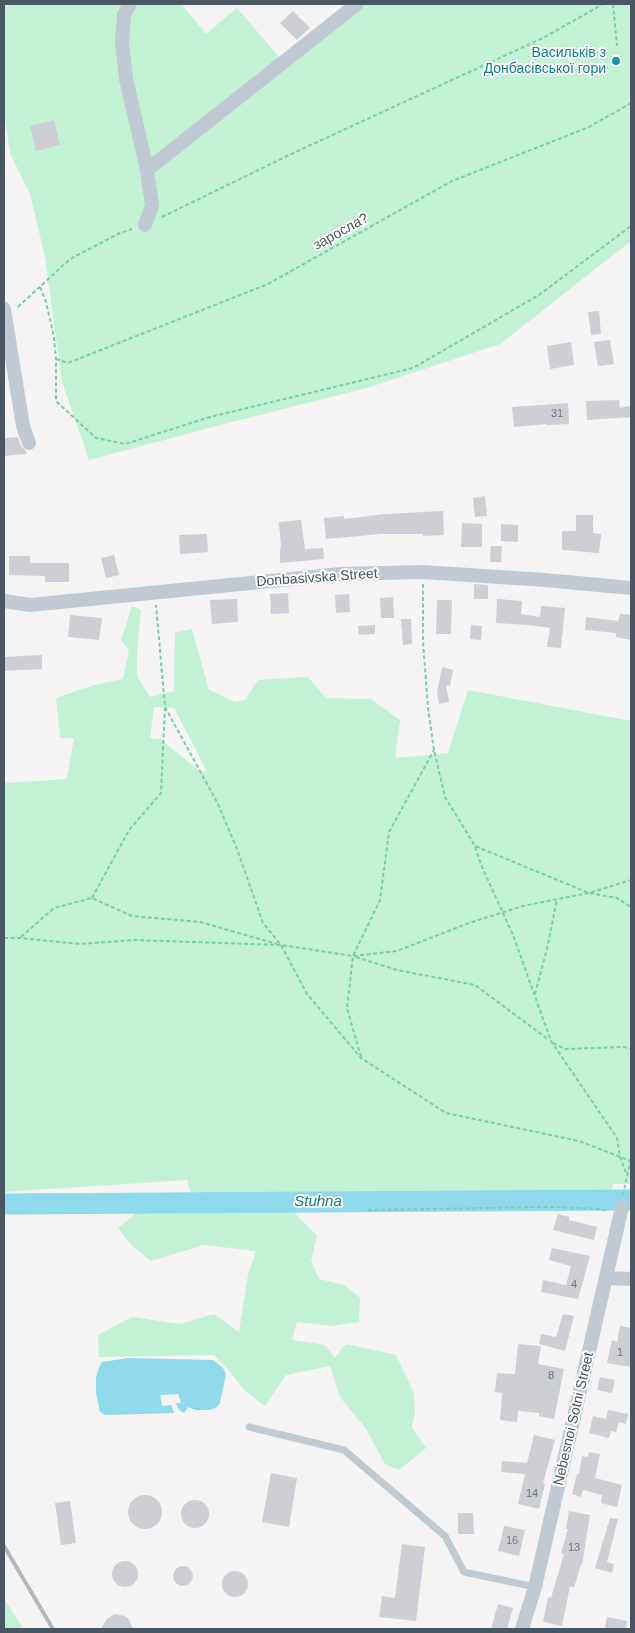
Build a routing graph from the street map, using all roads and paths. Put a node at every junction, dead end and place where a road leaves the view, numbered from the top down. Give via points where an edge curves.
1 (130, 4) edge
2 (358, 4) edge
3 (603, 4) edge
4 (614, 4) edge
5 (618, 46) dead end
6 (631, 103) edge
7 (147, 170) junction
8 (145, 225) junction
9 (631, 226) edge
10 (40, 287) junction
11 (4, 316) edge
12 (56, 360) junction
13 (30, 442) dead end
14 (423, 572) junction
15 (631, 588) edge
16 (154, 593) junction
17 (4, 601) edge
18 (165, 707) junction
19 (434, 750) junction
20 (475, 846) junction
21 (631, 880) edge
22 (589, 893) junction
23 (92, 898) junction
24 (557, 899) junction
25 (631, 907) edge
26 (503, 912) junction
27 (4, 938) edge
28 (20, 938) junction
29 (281, 945) junction
30 (353, 956) junction
31 (534, 994) junction
32 (551, 1041) junction
33 (631, 1049) edge
34 (362, 1058) junction
35 (620, 1157) junction
36 (631, 1160) edge
37 (627, 1175) junction
38 (624, 1191) dead end
39 (368, 1210) dead end
40 (621, 1211) joint
41 (606, 1278) junction
42 (631, 1279) edge
43 (249, 1427) dead end
44 (535, 1587) junction
45 (522, 1629) edge

1 - 7 street via 124,15 122,42 126,79
2 - 7 street
3 - 8 path via 543,38
4 - 5 path
6 - 12 path, заросла? via 589,127 452,181 268,284 68,363
7 - 8 street via 152,206
8 - 10 path via 120,233 70,259
9 - 12 path via 539,295 413,368 210,417 125,444 96,438 56,401
10 - 11 path
10 - 12 path via 54,337
11 - 13 street via 23,426
14 - 15 street, Donbasivska Street
14 - 16 street, Donbasivska Street via 341,574
14 - 19 path via 422,641
16 - 17 street, Donbasivska Street via 30,605
16 - 18 path
18 - 23 path via 161,793 129,830
18 - 29 path via 218,804 263,923
19 - 20 path via 445,797
19 - 30 path via 389,832 380,900
20 - 22 path
20 - 26 path
21 - 22 path
22 - 24 path
22 - 25 path via 617,898
23 - 28 path via 54,908
23 - 29 path via 132,916 200,922
24 - 26 path
24 - 31 path
26 - 30 path via 397,951
26 - 31 path
27 - 28 path
28 - 29 path via 80,944 134,940
29 - 30 path
29 - 34 path via 307,994
30 - 32 path via 397,970 475,985
30 - 34 path via 347,1008
31 - 32 path
32 - 33 path via 565,1049
32 - 35 path via 617,1138
34 - 35 path via 446,1113 579,1141
35 - 36 path
35 - 37 path
36 - 37 path
37 - 38 path
39 - 40 path via 550,1207
40 - 41 street, Nebesnoi Sotni Street
41 - 42 street
41 - 44 street, Nebesnoi Sotni Street
43 - 44 lane via 344,1450 445,1536 464,1572
44 - 45 street, Nebesnoi Sotni Street

